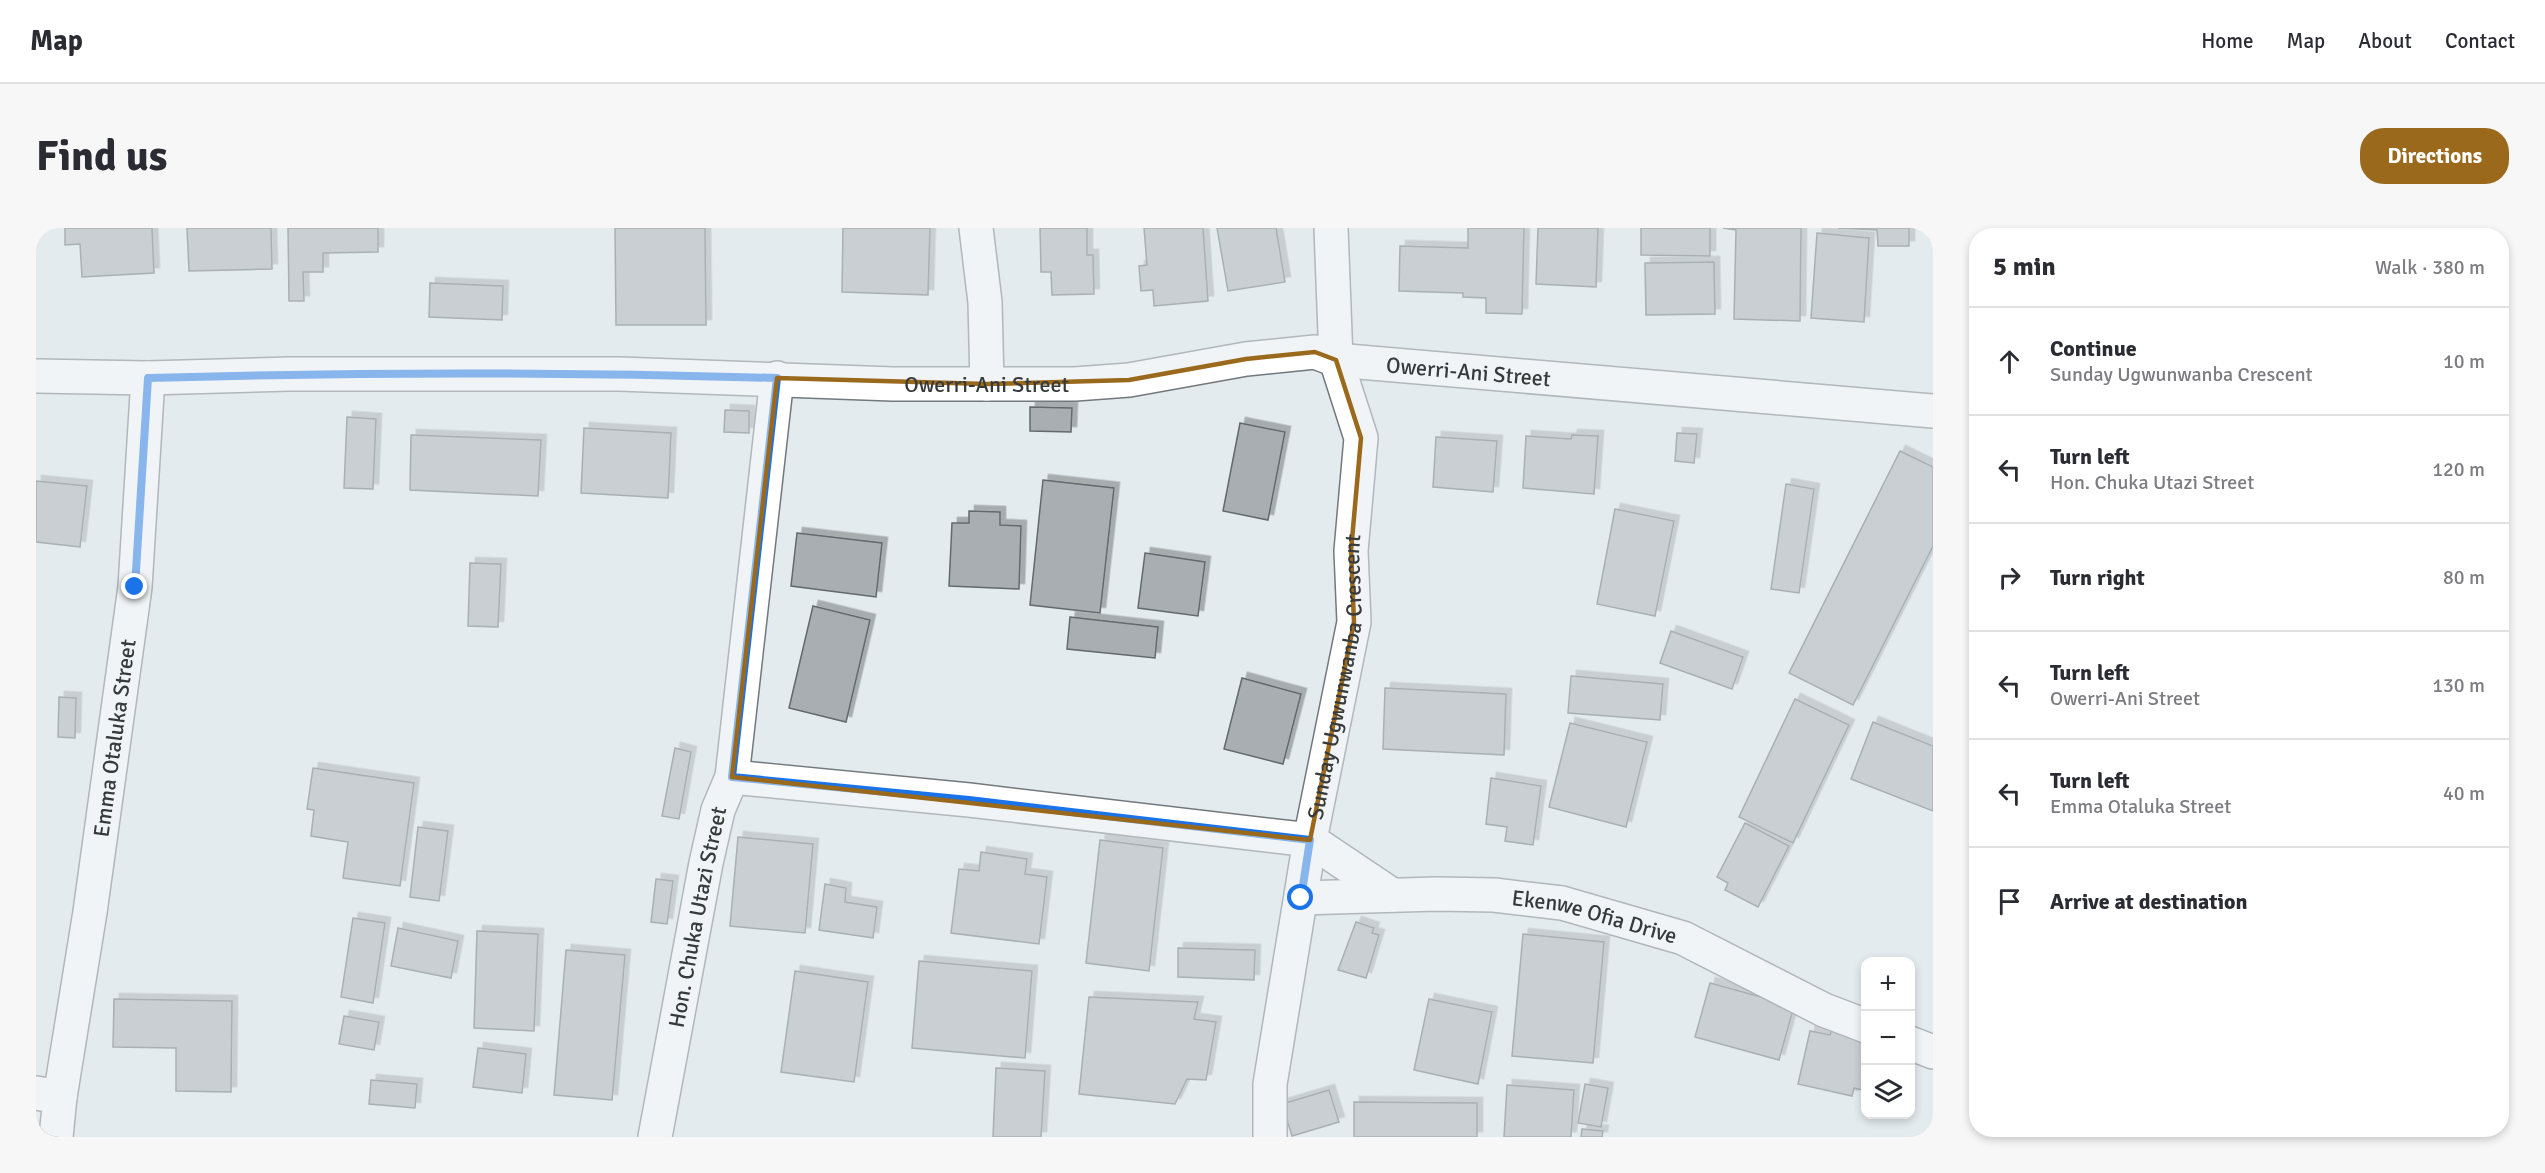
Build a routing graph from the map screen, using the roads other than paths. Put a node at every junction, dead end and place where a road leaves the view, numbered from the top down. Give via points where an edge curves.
1 (976, 228) edge
2 (1331, 228) edge
3 (1336, 360) junction
4 (36, 376) edge
5 (148, 378) junction
6 (777, 378) junction
7 (987, 384) junction
8 (1933, 411) edge
9 (732, 777) junction
10 (1310, 840) junction
11 (1392, 895) junction
12 (1301, 898) junction
13 (1861, 1024) edge
14 (1915, 1045) edge
15 (1933, 1052) edge
16 (48, 1095) edge
17 (56, 1137) edge
18 (655, 1137) edge
19 (1270, 1137) edge

1 - 7 street via 985,302
2 - 3 street, Sunday Ugwunwanba Crescent
3 - 7 street, Owerri-Ani Street via 1315,352 1246,359 1129,380
3 - 8 street, Owerri-Ani Street
3 - 10 street, Sunday Ugwunwanba Crescent via 1361,438 1351,551 1354,622
4 - 5 street, Owerri-Ani Street
5 - 6 street, Owerri-Ani Street via 290,374
5 - 16 street, Emma Otaluka Street via 135,587 92,901
6 - 7 street, Owerri-Ani Street
6 - 9 street
9 - 10 street, Hon. Chuka Utazi Street
9 - 18 street, Hon. Chuka Utazi Street via 718,810 706,863
10 - 11 street
10 - 12 street, Sunday Ugwunwanba Crescent
11 - 12 street, Ekenwe Ofia Drive
11 - 13 street, Ekenwe Ofia Drive via 1494,895 1562,903 1683,938 1824,1010
12 - 19 street, Sunday Ugwunwanba Crescent via 1270,1084
14 - 15 street
16 - 17 street, Emma Otaluka Street

